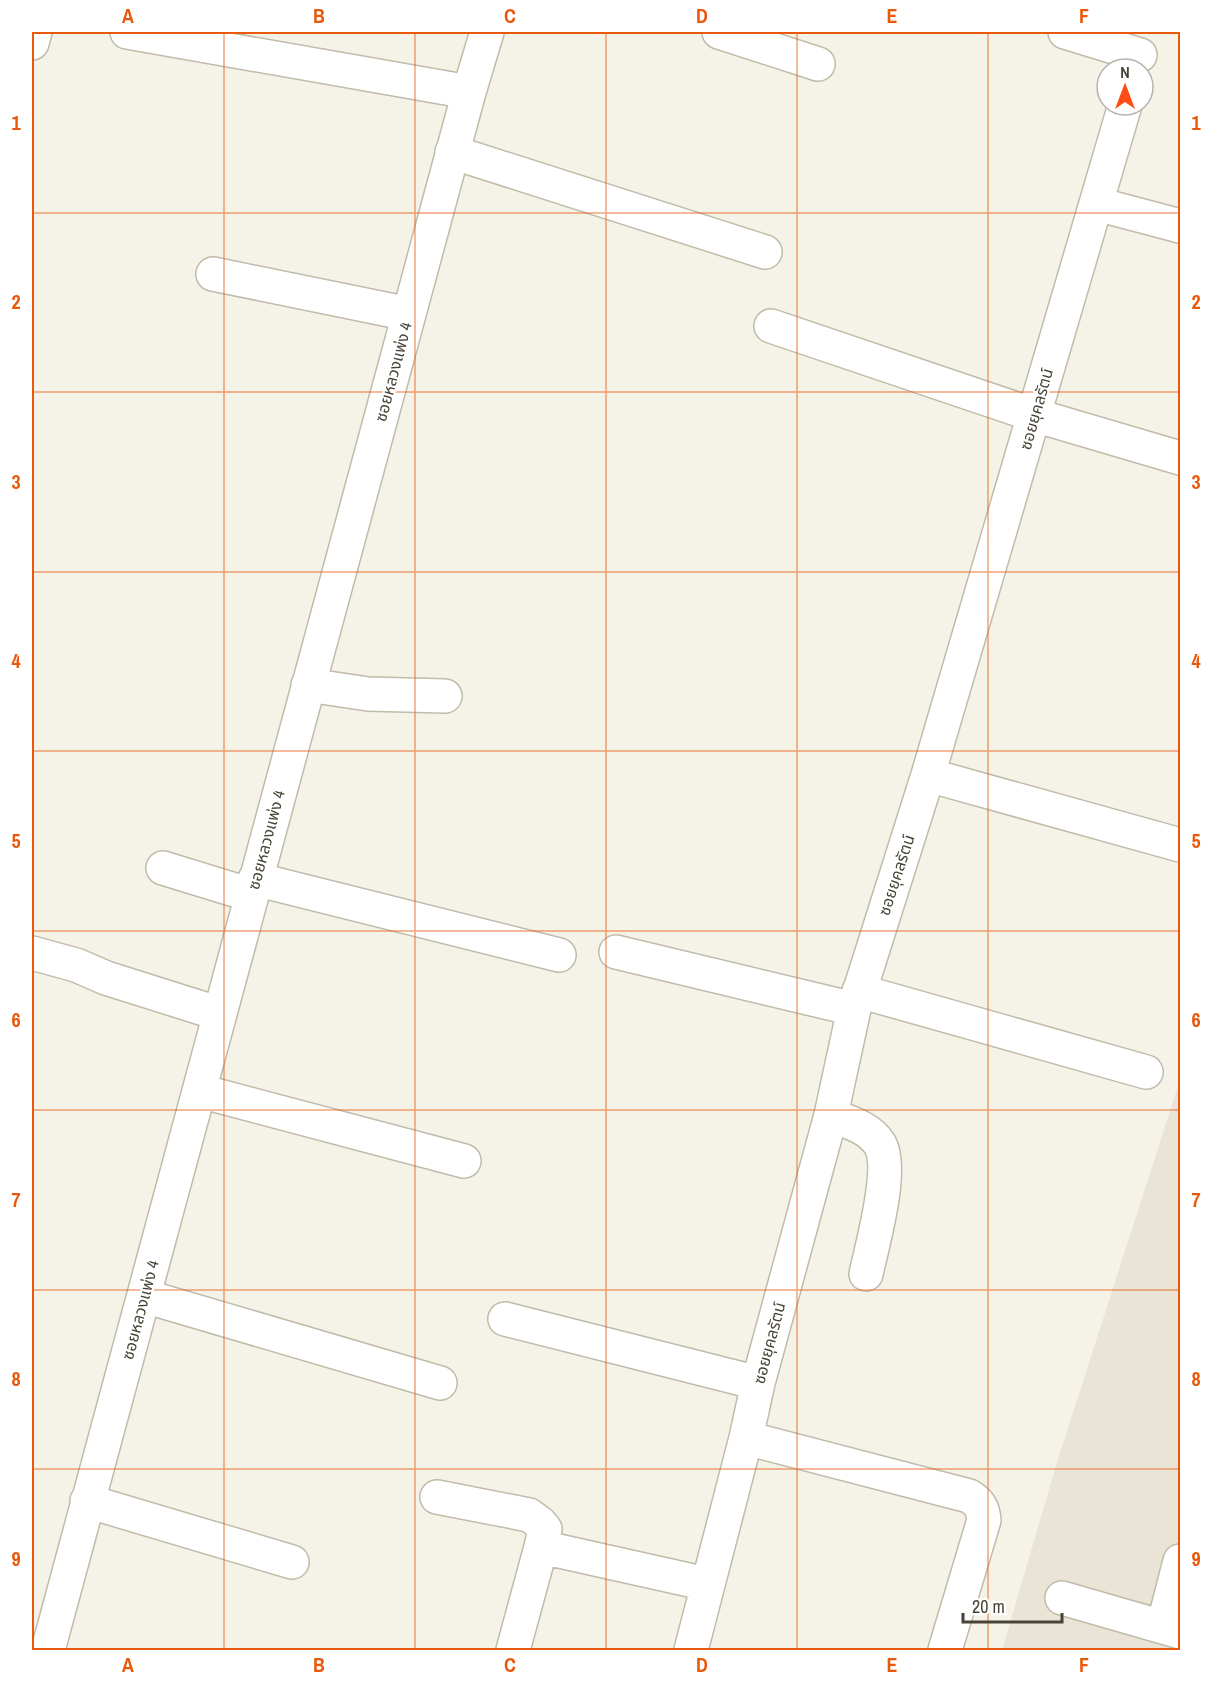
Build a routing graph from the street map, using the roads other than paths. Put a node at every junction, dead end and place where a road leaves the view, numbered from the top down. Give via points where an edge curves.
1 (35, 32) edge
2 (127, 32) edge
3 (487, 32) edge
4 (719, 32) edge
5 (1065, 32) edge
6 (32, 43) edge
7 (1141, 52) edge
8 (818, 64) dead end
9 (469, 92) junction
10 (1121, 117) edge
11 (452, 152) junction
12 (1096, 204) junction
13 (1180, 226) edge
14 (765, 252) dead end
15 (213, 273) dead end
16 (409, 314) junction
17 (771, 326) dead end
18 (1034, 415) junction
19 (1180, 458) edge
20 (308, 685) junction
21 (445, 696) dead end
22 (928, 775) junction
23 (1180, 845) edge
24 (163, 868) dead end
25 (253, 887) junction
26 (616, 952) dead end
27 (32, 953) edge
28 (559, 955) dead end
29 (857, 1000) junction
30 (220, 1014) junction
31 (1146, 1072) dead end
32 (200, 1090) junction
33 (831, 1115) junction
34 (464, 1161) dead end
35 (866, 1274) dead end
36 (144, 1296) junction
37 (505, 1318) dead end
38 (440, 1383) dead end
39 (758, 1383) junction
40 (746, 1438) junction
41 (437, 1497) dead end
42 (87, 1501) junction
43 (542, 1547) junction
44 (1180, 1561) edge
45 (292, 1562) dead end
46 (707, 1584) junction
47 (1062, 1598) dead end
48 (1172, 1630) edge
49 (48, 1650) edge
50 (513, 1650) edge
51 (691, 1650) edge
52 (945, 1650) edge

1 - 6 street
2 - 9 street
3 - 9 street, ซอยหลวงแพ่ง 4
4 - 8 street
5 - 7 street
9 - 11 street, ซอยหลวงแพ่ง 4
10 - 12 street, ซอยยุคลรัตน์
11 - 14 street
11 - 16 street, ซอยหลวงแพ่ง 4
12 - 13 street
12 - 18 street, ซอยยุคลรัตน์
15 - 16 street
16 - 20 street, ซอยหลวงแพ่ง 4
17 - 18 street
18 - 19 street
18 - 22 street, ซอยยุคลรัตน์
20 - 21 street via 368,694
20 - 25 street, ซอยหลวงแพ่ง 4
22 - 23 street
22 - 29 street, ซอยยุคลรัตน์
24 - 25 street
25 - 28 street
25 - 30 street, ซอยหลวงแพ่ง 4
26 - 29 street
27 - 30 street via 76,964 106,978
29 - 31 street
29 - 33 street, ซอยยุคลรัตน์
30 - 32 street, ซอยหลวงแพ่ง 4
32 - 34 street
32 - 36 street, ซอยหลวงแพ่ง 4
33 - 35 street via 865,1129 879,1143 885,1166
33 - 39 street, ซอยยุคลรัตน์
36 - 38 street
36 - 42 street, ซอยหลวงแพ่ง 4
37 - 39 street
39 - 40 street, ซอยยุคลรัตน์
40 - 46 street, ซอยยุคลรัตน์
40 - 52 street via 978,1501 984,1520
41 - 43 street via 529,1515 545,1529
42 - 45 street
42 - 49 street, ซอยหลวงแพ่ง 4
43 - 46 street
43 - 50 street
44 - 48 street
46 - 51 street, ซอยยุคลรัตน์
47 - 48 street

